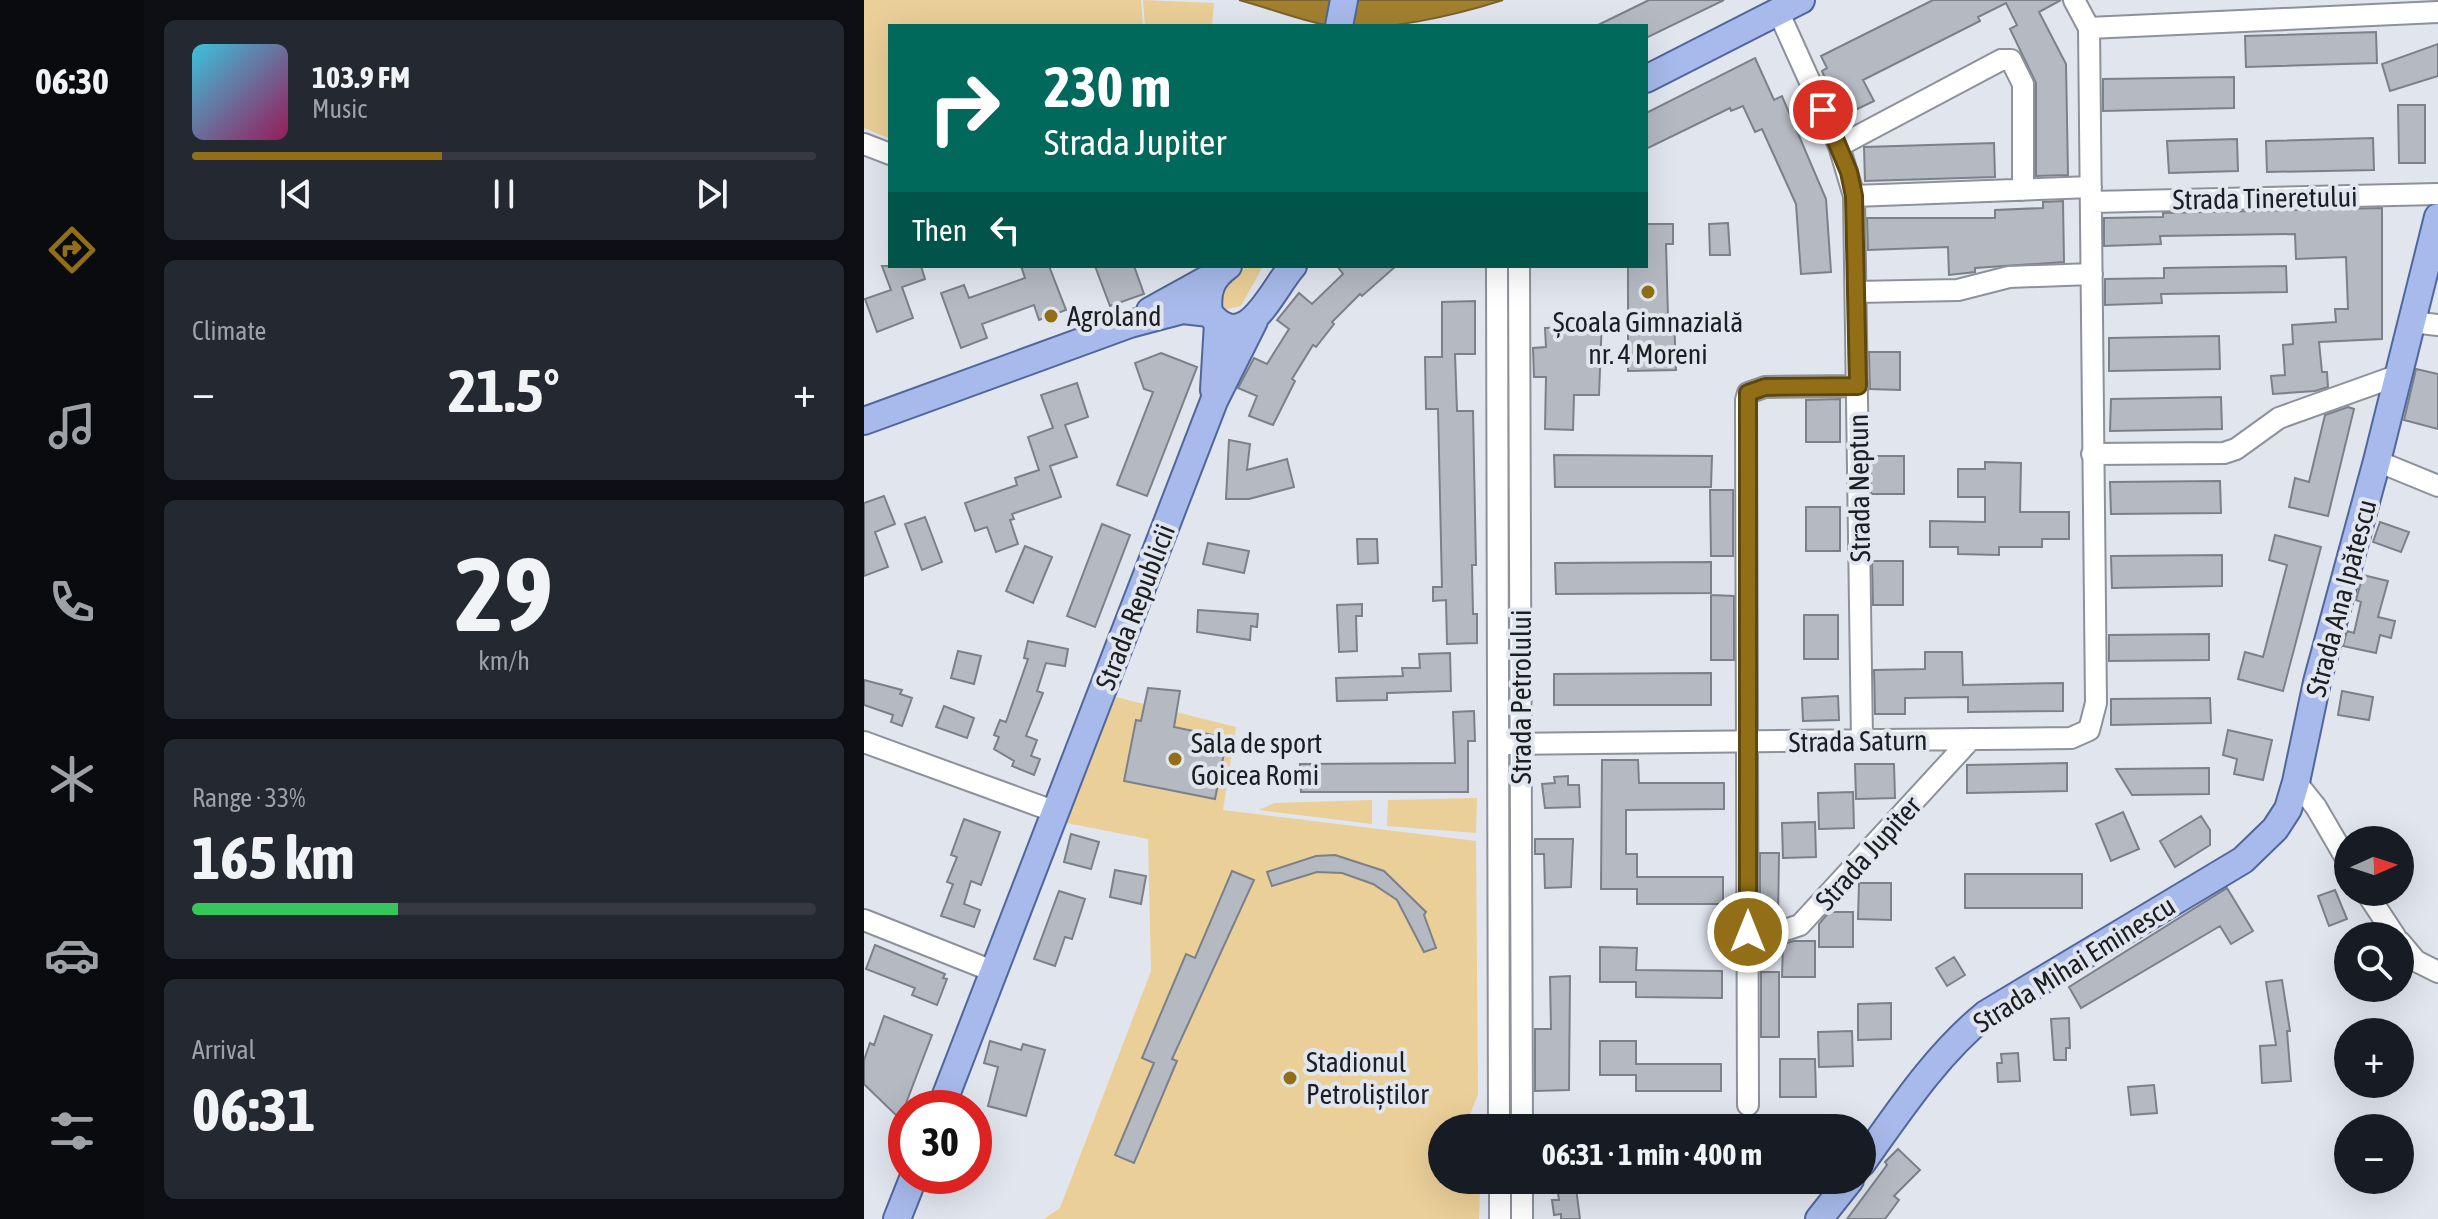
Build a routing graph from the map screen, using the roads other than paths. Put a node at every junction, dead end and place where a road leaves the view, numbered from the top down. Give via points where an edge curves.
1 (1344, 0) edge
2 (2074, 0) edge
3 (2088, 0) edge
4 (1789, 6) edge
5 (2438, 12) edge
6 (1339, 24) edge
7 (2096, 28) junction
8 (1648, 78) edge
9 (864, 144) edge
10 (1839, 146) junction
11 (888, 153) edge
12 (2023, 190) junction
13 (2438, 194) edge
14 (2091, 195) junction
15 (1854, 196) junction
16 (2438, 217) edge
17 (1292, 268) edge
18 (1497, 268) edge
19 (1519, 268) edge
20 (1222, 270) edge
21 (2092, 274) junction
22 (1857, 292) junction
23 (1173, 311) junction
24 (1213, 318) junction
25 (1254, 321) junction
26 (2425, 323) edge
27 (1130, 324) junction
28 (1217, 350) junction
29 (2399, 375) junction
30 (1858, 386) junction
31 (1214, 401) junction
32 (864, 421) edge
33 (2092, 454) junction
34 (2377, 461) junction
35 (2438, 486) edge
36 (1521, 520) junction
37 (1499, 521) junction
38 (1971, 739) junction
39 (1862, 740) junction
40 (864, 742) edge
41 (1749, 742) junction
42 (1499, 744) junction
43 (1521, 744) junction
44 (2296, 782) junction
45 (1056, 812) junction
46 (2334, 838) edge
47 (864, 920) edge
48 (1748, 932) junction
49 (2414, 959) edge
50 (995, 972) junction
51 (2438, 972) edge
52 (948, 1090) edge
53 (1748, 1105) dead end
54 (1499, 1114) edge
55 (1522, 1114) edge
56 (1876, 1144) edge
57 (907, 1194) edge
58 (1500, 1194) edge
59 (1522, 1194) edge
60 (1839, 1194) edge
61 (897, 1219) edge
62 (1500, 1219) edge
63 (1522, 1219) edge
64 (1819, 1219) edge

1 - 6 main road
2 - 7 street
3 - 7 street
4 - 8 main road
4 - 10 street, Strada Neptun
5 - 7 street
7 - 14 street
9 - 11 street
10 - 12 street via 2001,60 2011,60 2023,84
10 - 15 street, Strada Neptun
12 - 14 street, Strada Tineretului
12 - 15 street, Strada Tineretului
13 - 14 street, Strada Tineretului
14 - 21 street
15 - 22 street, Strada Neptun
16 - 26 main road, Strada Ana Ipătescu
17 - 25 main road, Strada Republicii
18 - 37 street, Strada Petrolului
19 - 36 street, Strada Petrolului
20 - 24 main road, Strada Republicii via 1209,288
20 - 27 main road
21 - 22 street via 2009,277 1958,290
21 - 33 street
22 - 30 street, Strada Neptun
23 - 24 main road
23 - 27 main road
23 - 28 main road via 1199,323
24 - 25 main road via 1244,326
24 - 28 main road, Strada Republicii
25 - 31 main road, Strada Republicii
26 - 29 main road, Strada Ana Ipătescu
27 - 32 main road
28 - 31 main road, Strada Republicii
29 - 33 street via 2279,418 2224,453
29 - 34 main road, Strada Ana Ipătescu
30 - 39 street, Strada Neptun
30 - 41 street via 1765,387 1748,393
31 - 45 main road, Strada Republicii
33 - 38 street, Strada Saturn via 2094,721 2080,736
34 - 35 street
34 - 44 main road, Strada Ana Ipătescu via 2317,682
36 - 37 street
36 - 43 street, Strada Petrolului
37 - 42 street, Strada Petrolului
38 - 39 street, Strada Saturn
38 - 48 street, Strada Jupiter via 1800,925 1779,932
39 - 41 street, Strada Saturn
40 - 45 street
41 - 43 street, Strada Saturn
41 - 48 street
42 - 43 street, Strada Saturn
42 - 54 street, Strada Petrolului
43 - 55 street, Strada Petrolului
44 - 46 street
44 - 56 main road, Strada Mihai Eminescu via 2275,829 2243,860 1986,1014 1962,1034
45 - 50 main road, Strada Republicii
47 - 50 street
48 - 53 street
49 - 51 street
50 - 52 main road, Strada Republicii
57 - 61 main road
58 - 62 street
59 - 63 street
60 - 64 main road

